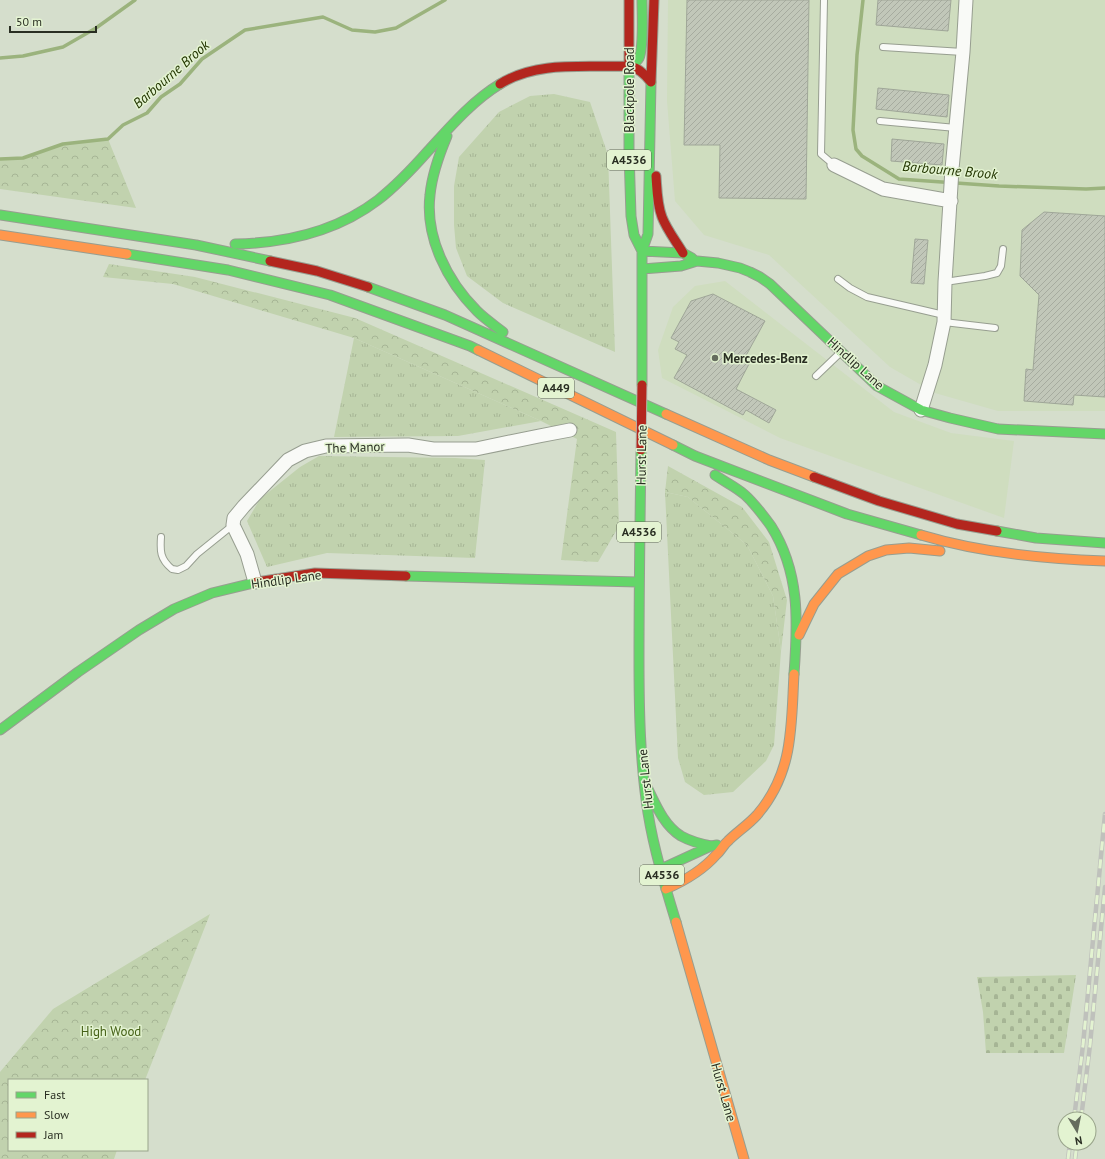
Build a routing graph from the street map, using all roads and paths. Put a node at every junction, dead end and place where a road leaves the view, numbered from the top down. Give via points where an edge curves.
1 (629, 0) edge
2 (642, 0) edge
3 (654, 0) edge
4 (824, 0) edge
5 (966, 0) edge
6 (883, 47) dead end
7 (963, 52) junction
8 (629, 66) junction
9 (651, 82) junction
10 (880, 121) dead end
11 (451, 126) junction
12 (956, 128) junction
13 (650, 161) junction
14 (834, 165) joint
15 (951, 201) junction
16 (0, 215) edge
17 (0, 235) edge
18 (196, 245) junction
19 (1003, 249) dead end
20 (642, 251) junction
21 (683, 253) junction
22 (697, 261) junction
23 (642, 269) junction
24 (838, 279) dead end
25 (945, 282) junction
26 (944, 318) junction
27 (995, 328) dead end
28 (522, 348) junction
29 (842, 351) junction
30 (816, 376) dead end
31 (642, 385) joint
32 (921, 410) junction
33 (570, 430) dead end
34 (1105, 434) edge
35 (695, 456) junction
36 (233, 525) junction
37 (161, 537) dead end
38 (1105, 543) edge
39 (985, 550) junction
40 (1105, 561) edge
41 (255, 582) junction
42 (638, 582) junction
43 (796, 640) junction
44 (0, 730) edge
45 (644, 781) junction
46 (726, 843) junction
47 (711, 846) junction
48 (661, 869) junction
49 (666, 889) junction
50 (744, 1159) edge

1 - 8 main road, Blackpole Road
2 - 8 main road via 641,49 639,58
3 - 9 main road, Blackpole Road
4 - 14 lane via 821,154
5 - 7 street
6 - 7 lane
7 - 12 street
8 - 9 main road via 640,69
8 - 11 main road via 556,68 515,76 482,95
8 - 20 main road, Blackpole Road / A4536 via 628,152 631,216 634,235
9 - 13 main road, Blackpole Road / A4536
10 - 12 lane
11 - 18 main road via 395,186 353,217 327,229 273,242
11 - 28 main road via 431,181 430,226 436,247 445,268 468,301
12 - 15 street
13 - 20 main road, Blackpole Road / A4536 via 648,234
13 - 21 main road via 656,175 662,217
14 - 15 street via 883,189
15 - 25 street
16 - 18 main road, A449
17 - 35 main road, A449 via 228,270 330,295 470,346
18 - 28 main road, A449 via 317,271 378,290
19 - 25 lane via 997,273
20 - 21 main road, Hindlip Lane
20 - 23 main road, Blackpole Road / A4536
21 - 22 main road, Hindlip Lane
22 - 23 main road, Hindlip Lane via 681,266
22 - 29 main road, Hindlip Lane via 740,268 770,284
23 - 31 main road, Blackpole Road / A4536
24 - 26 lane via 867,297
25 - 26 street
26 - 27 lane
26 - 32 street via 935,365
28 - 38 main road, A449 via 769,460 879,501 957,524 1036,538
29 - 30 lane
29 - 32 main road, Hindlip Lane via 877,386
31 - 42 main road, Hurst Lane / A4536, bridge
32 - 34 main road, Hindlip Lane via 998,429
33 - 36 street, The Manor via 476,449 433,449 408,445 326,446 305,451 282,466 234,518
35 - 39 main road, A449 via 847,514 937,540
35 - 43 main road via 716,476 740,490 755,505 776,534 794,581
36 - 37 lane via 178,570 172,569 163,560 160,551
36 - 41 street
39 - 40 main road, A449
39 - 43 main road via 940,552 908,548 886,550 868,556 838,574 814,604
41 - 42 main road, Hindlip Lane via 315,573
41 - 44 main road, Hindlip Lane via 212,593 174,609 138,630
42 - 45 main road, Hurst Lane / A4536 via 640,724
43 - 46 main road via 791,729 781,775 764,806
45 - 47 main road via 672,829 690,840
45 - 48 main road, Hurst Lane / A4536 via 648,814
46 - 47 main road
46 - 49 main road via 718,855
47 - 48 main road
48 - 49 main road, Hurst Lane / A4536
49 - 50 main road, Hurst Lane / A4536

